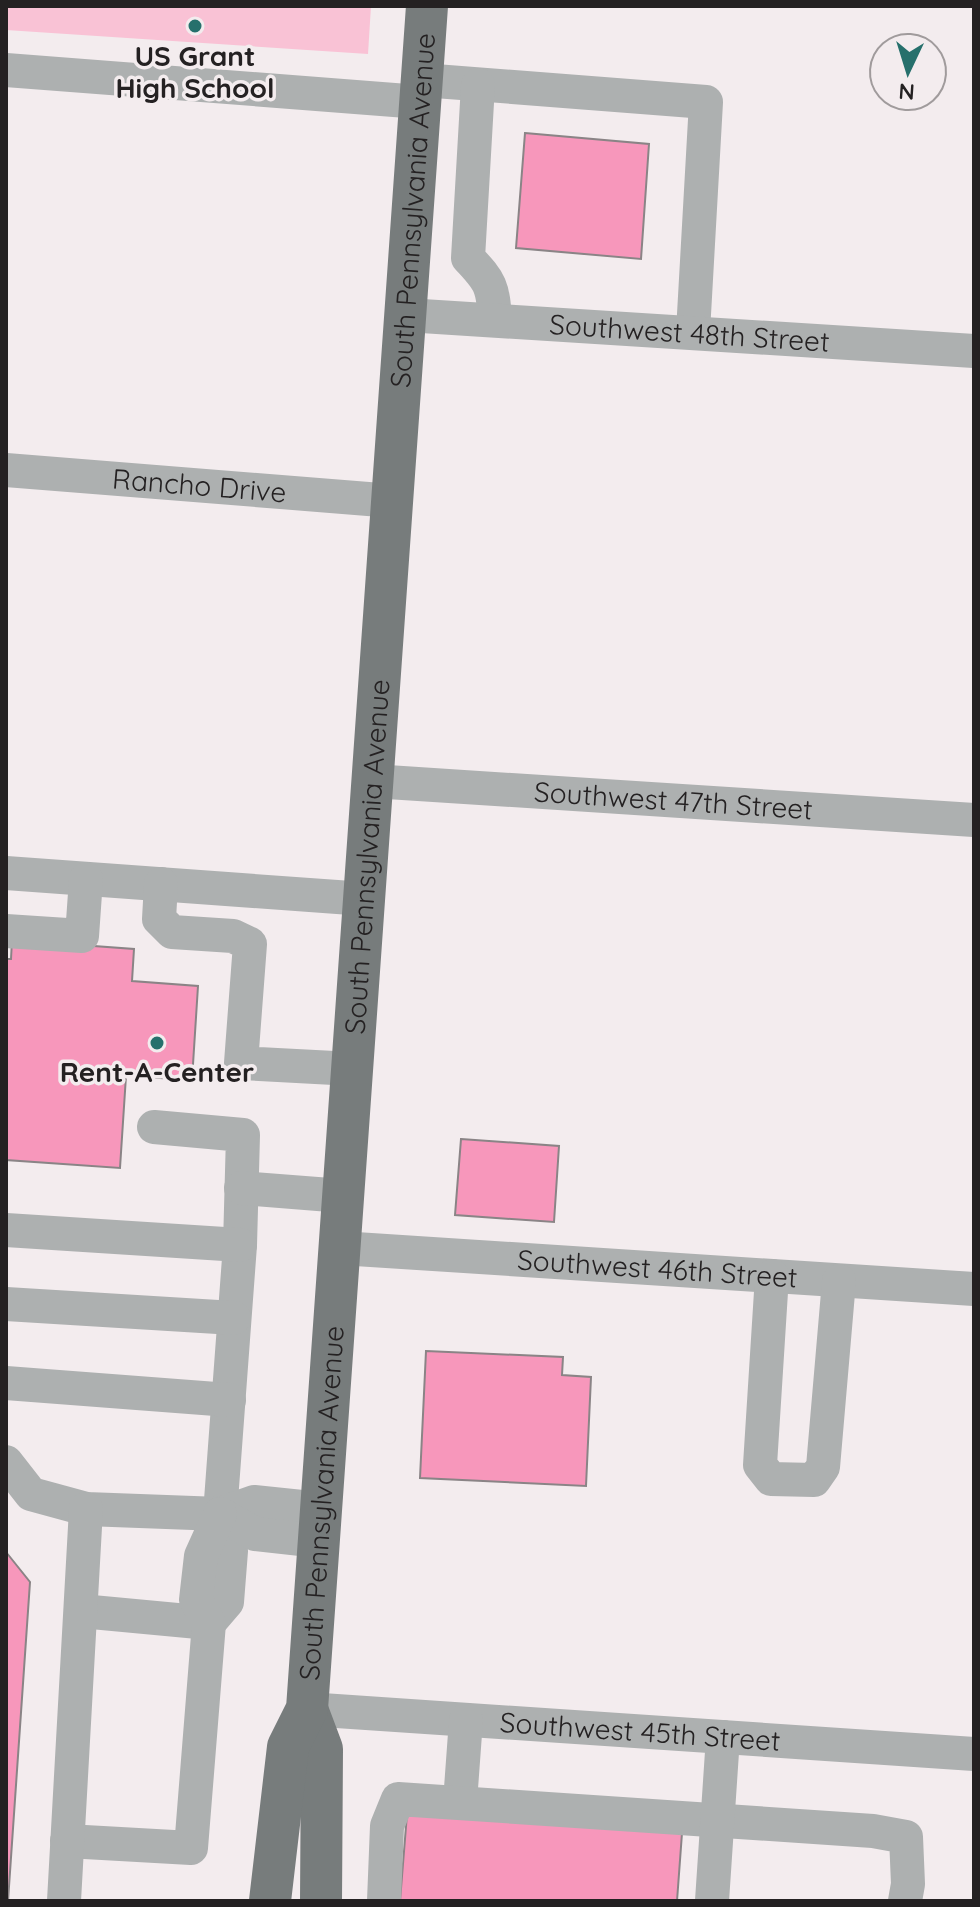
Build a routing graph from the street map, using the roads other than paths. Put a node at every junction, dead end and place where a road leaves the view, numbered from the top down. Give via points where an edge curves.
1 (427, 6) edge
2 (6, 70) edge
3 (478, 85) junction
4 (421, 91) junction
5 (406, 315) junction
6 (495, 320) junction
7 (693, 332) junction
8 (974, 351) edge
9 (6, 470) edge
10 (393, 501) junction
11 (372, 781) junction
12 (974, 820) edge
13 (6, 873) edge
14 (86, 879) junction
15 (161, 884) junction
16 (365, 899) junction
17 (6, 931) edge
18 (353, 1069) junction
19 (154, 1127) dead end
20 (241, 1188) junction
21 (343, 1196) junction
22 (6, 1230) edge
23 (240, 1245) junction
24 (340, 1248) junction
25 (772, 1276) junction
26 (839, 1281) junction
27 (974, 1289) edge
28 (6, 1304) edge
29 (234, 1318) junction
30 (6, 1383) edge
31 (229, 1400) junction
32 (6, 1462) edge
33 (86, 1509) junction
34 (220, 1514) junction
35 (320, 1525) junction
36 (81, 1611) junction
37 (209, 1623) junction
38 (307, 1709) junction
39 (466, 1720) junction
40 (723, 1737) junction
41 (974, 1754) edge
42 (460, 1802) junction
43 (717, 1821) junction
44 (67, 1841) junction
45 (64, 1901) edge
46 (270, 1901) edge
47 (321, 1901) edge
48 (384, 1901) edge
49 (712, 1901) edge
50 (905, 1901) edge

1 - 4 main road, South Pennsylvania Avenue
2 - 4 street
3 - 4 street
3 - 6 street via 468,258 494,291
3 - 7 street via 706,102
4 - 5 main road, South Pennsylvania Avenue
5 - 6 street, Southwest 48th Street
5 - 10 main road, South Pennsylvania Avenue
6 - 7 street, Southwest 48th Street
7 - 8 street, Southwest 48th Street
9 - 10 street, Rancho Drive
10 - 11 main road, South Pennsylvania Avenue
11 - 12 street, Southwest 47th Street
11 - 16 main road, South Pennsylvania Avenue
13 - 14 street
14 - 15 street
14 - 17 street via 82,936
15 - 16 street
15 - 18 street via 159,919 172,932 233,936 250,944 241,1063
16 - 18 main road, South Pennsylvania Avenue
18 - 21 main road, South Pennsylvania Avenue
19 - 20 street via 243,1135
20 - 21 street
20 - 23 street
21 - 24 main road, South Pennsylvania Avenue
22 - 23 street
23 - 29 street
24 - 25 street, Southwest 46th Street
24 - 35 main road, South Pennsylvania Avenue
25 - 26 street, Southwest 46th Street
25 - 26 street via 760,1465 771,1479 814,1480 823,1467
26 - 27 street, Southwest 46th Street
28 - 29 street
29 - 31 street
30 - 31 street
31 - 34 street
32 - 33 street via 31,1494
33 - 34 street
33 - 36 street
34 - 35 street via 254,1502
34 - 37 street via 201,1556 196,1600
35 - 38 main road, South Pennsylvania Avenue
36 - 37 street
36 - 44 street
37 - 44 street via 191,1848
38 - 39 street, Southwest 45th Street
38 - 46 main road, South Pennsylvania Avenue via 288,1747
38 - 47 main road, South Pennsylvania Avenue via 322,1749
39 - 40 street, Southwest 45th Street
39 - 42 street
40 - 41 street, Southwest 45th Street
40 - 43 street
42 - 43 street
42 - 48 street via 398,1799 387,1826
43 - 49 street
43 - 50 street via 906,1837
44 - 45 street

